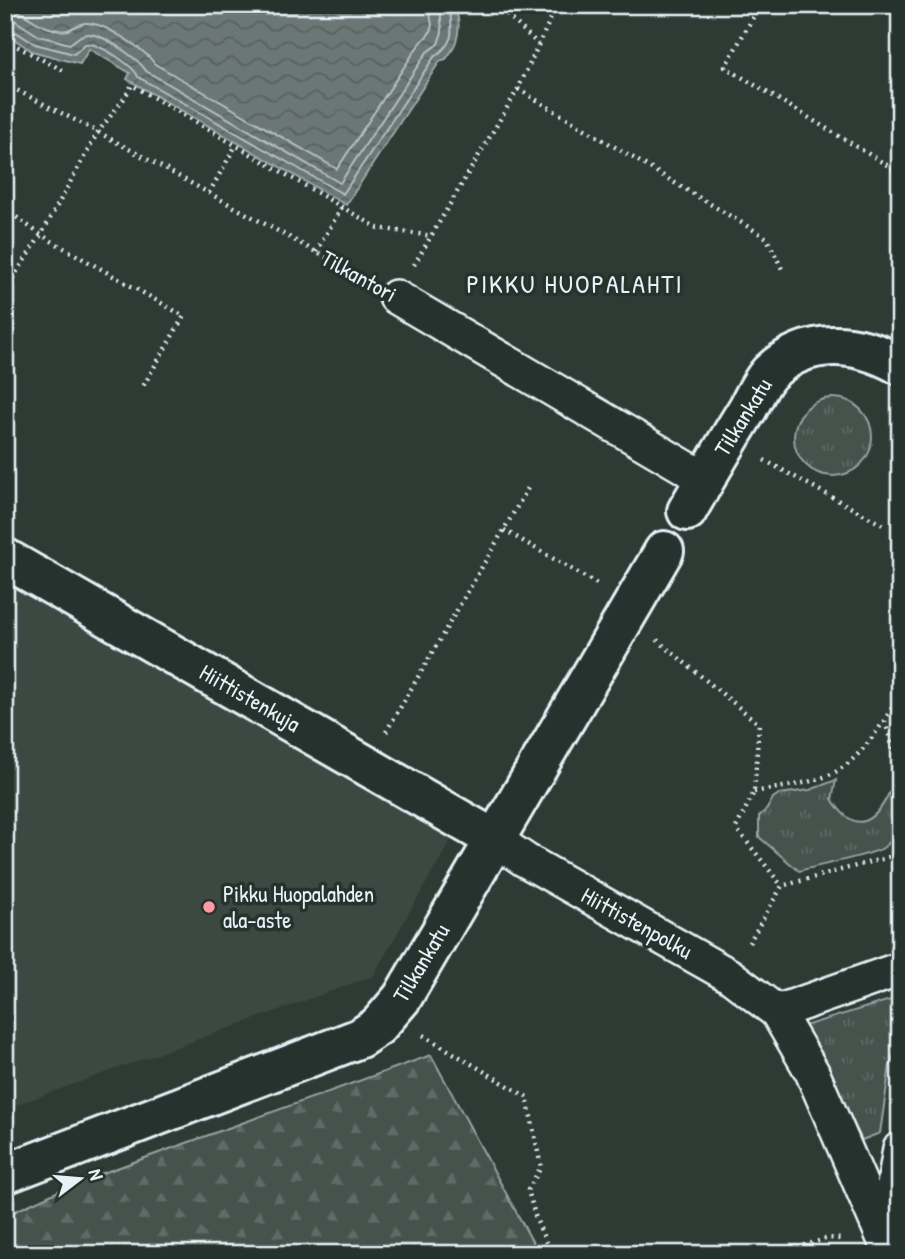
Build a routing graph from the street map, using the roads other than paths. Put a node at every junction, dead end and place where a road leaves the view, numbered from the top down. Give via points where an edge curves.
1 (396, 297) road end
2 (900, 365) edge
3 (696, 495) joint
4 (664, 551) dead end
5 (5, 558) edge
6 (494, 839) junction
7 (900, 969) edge
8 (777, 1012) junction
9 (900, 1149) edge
10 (5, 1174) edge
11 (886, 1247) edge

1 - 3 street, Tilkantori
2 - 3 street, Tilkankatu via 853,347 822,345 795,355 769,373
4 - 6 street, Tilkankatu
5 - 6 street, Hiittistenkuja
6 - 8 street, Hiittistenpolku via 730,976
6 - 10 street, Tilkankatu via 402,998 378,1026 360,1038
7 - 8 street
8 - 11 street, Hiittistenpolku via 812,1072
9 - 11 street

